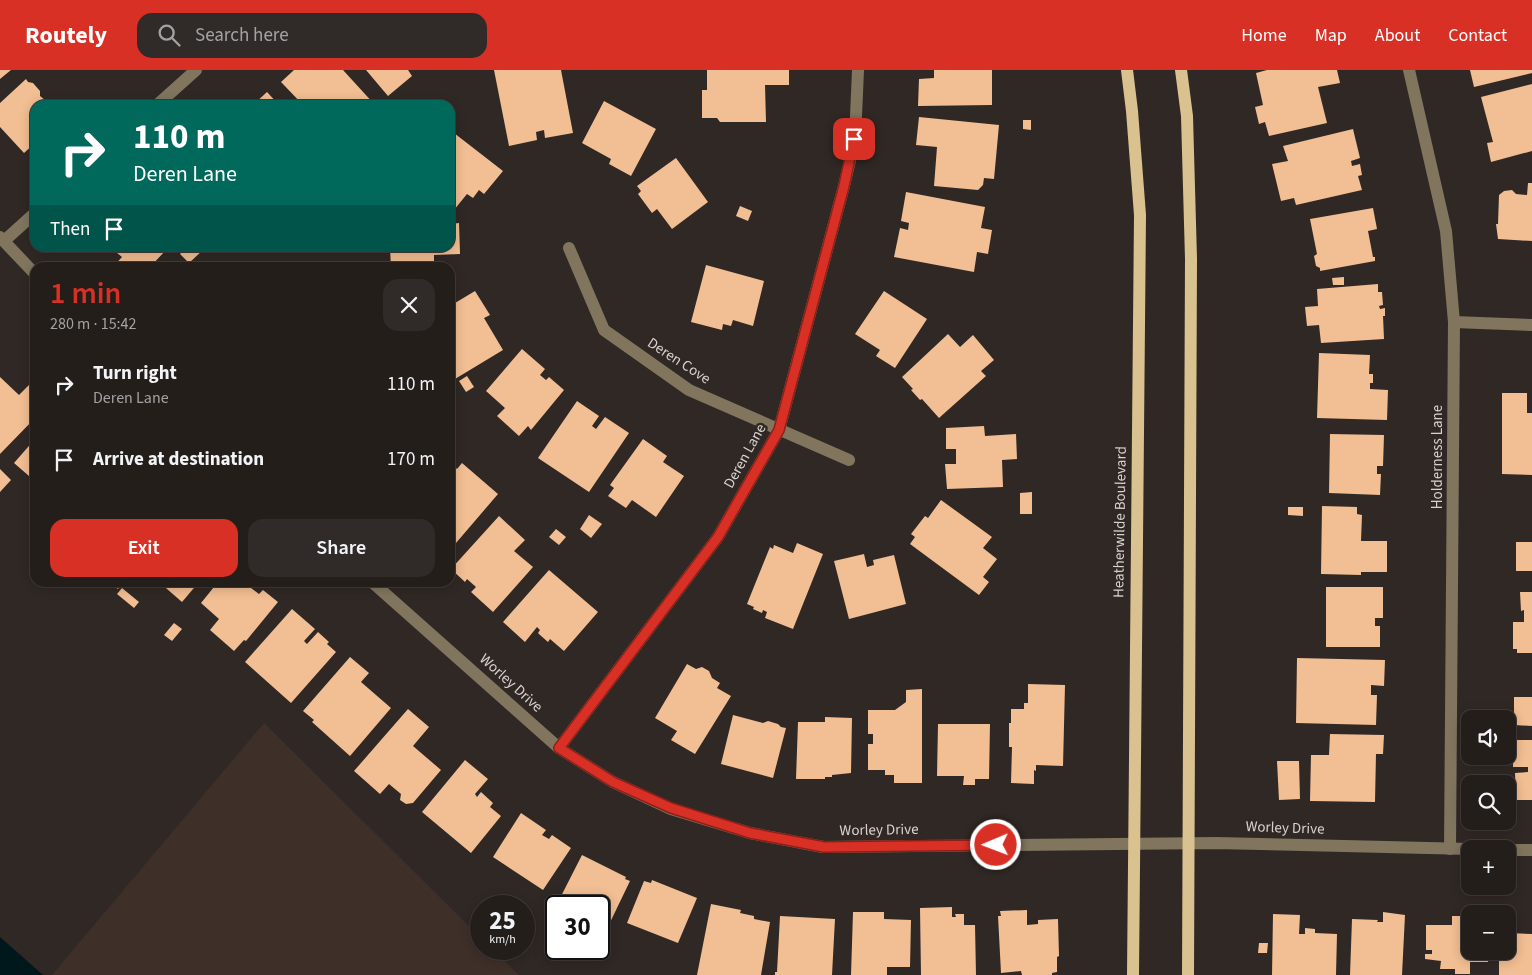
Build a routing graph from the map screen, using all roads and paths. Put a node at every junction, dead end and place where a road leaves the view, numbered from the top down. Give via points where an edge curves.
1 (196, 70) edge
2 (858, 70) edge
3 (1128, 70) edge
4 (1181, 70) edge
5 (1409, 70) edge
6 (163, 100) edge
7 (30, 217) edge
8 (2, 239) edge
9 (569, 248) dead end
10 (30, 269) edge
11 (1454, 322) junction
12 (1532, 325) edge
13 (779, 430) junction
14 (849, 460) dead end
15 (378, 587) edge
16 (559, 748) junction
17 (1188, 843) junction
18 (1133, 844) junction
19 (1450, 849) junction
20 (1461, 849) edge
21 (1516, 850) edge
22 (1532, 850) edge
23 (1133, 975) edge
24 (1188, 975) edge

1 - 6 street
2 - 13 street, Deren Lane via 854,139 844,186
3 - 18 main road, Heatherwilde Boulevard via 1140,215
4 - 17 main road via 1187,116 1191,259
5 - 11 street, Holderness Lane via 1446,231
7 - 8 street
8 - 10 street
9 - 13 street, Deren Cove via 604,330 689,390
11 - 12 street
11 - 19 street, Holderness Lane
13 - 14 street, Deren Cove
13 - 16 street, Deren Lane via 718,537
15 - 16 street, Worley Drive
16 - 18 street, Worley Drive via 613,782 671,808 750,833 824,847
17 - 18 street, Worley Drive
17 - 19 street, Worley Drive
17 - 24 main road
18 - 23 main road, Heatherwilde Boulevard
19 - 20 street, Worley Drive
21 - 22 street

